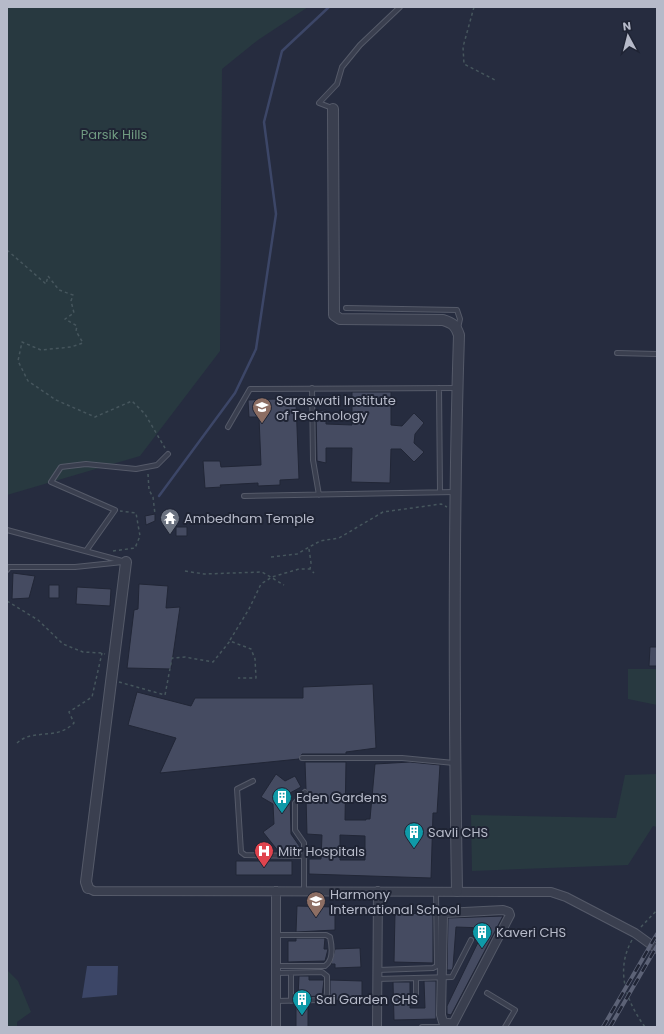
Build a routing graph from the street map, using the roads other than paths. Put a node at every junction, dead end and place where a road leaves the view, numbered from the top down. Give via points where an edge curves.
1 (400, 7) edge
2 (333, 108) joint
3 (346, 308) dead end
4 (458, 330) junction
5 (617, 353) dead end
6 (657, 354) edge
7 (312, 388) junction
8 (439, 388) junction
9 (458, 388) junction
10 (228, 427) dead end
11 (168, 454) road end
12 (440, 492) junction
13 (456, 492) junction
14 (318, 495) junction
15 (244, 496) dead end
16 (7, 530) edge
17 (86, 551) junction
18 (126, 562) junction
19 (7, 570) edge
20 (302, 758) dead end
21 (455, 763) junction
22 (253, 781) dead end
23 (305, 792) dead end
24 (305, 856) junction
25 (88, 888) joint
26 (276, 891) junction
27 (304, 891) junction
28 (378, 891) junction
29 (457, 891) junction
30 (436, 892) junction
31 (276, 935) junction
32 (471, 940) dead end
33 (657, 949) edge
34 (276, 970) junction
35 (378, 970) junction
36 (291, 973) junction
37 (442, 977) junction
38 (416, 978) junction
39 (378, 979) junction
40 (487, 993) dead end
41 (416, 997) dead end
42 (276, 1001) junction
43 (291, 1001) junction
44 (276, 1027) edge
45 (377, 1027) edge
46 (422, 1027) edge
47 (442, 1027) edge
48 (505, 1027) edge

1 - 2 lane via 360,44 342,66 337,84 319,103
2 - 4 street via 334,315 340,319 443,320 451,322
3 - 4 lane via 457,310 460,319
4 - 9 street
5 - 6 lane
7 - 8 lane
7 - 10 lane via 250,389
7 - 14 lane via 313,460
8 - 9 lane
8 - 12 lane
9 - 13 street
11 - 17 lane via 157,465 136,469 86,464 61,467 51,482 115,510
12 - 13 lane
12 - 14 lane
13 - 21 street
14 - 15 lane
16 - 17 lane
17 - 18 lane
18 - 19 lane via 75,567 9,567
18 - 25 street via 86,882
20 - 21 lane via 402,758
21 - 29 street
22 - 24 lane via 237,789 241,852 245,855
23 - 24 lane via 295,803 295,830 304,843
24 - 27 lane
25 - 26 street via 94,891
26 - 27 street
26 - 31 street
27 - 28 street
28 - 30 street
28 - 35 street
29 - 30 street
29 - 33 street via 555,893 635,934
30 - 35 lane via 437,966
31 - 34 street
31 - 34 lane via 326,935 330,937 331,942 331,959 325,966
32 - 37 lane via 452,978
34 - 36 lane
34 - 42 street
35 - 39 street
36 - 43 lane
36 - 43 lane via 322,972 327,976 324,999
37 - 37 street via 441,1018 443,1022 453,1024 510,915 509,912 503,910 445,913
37 - 38 lane
38 - 39 lane
38 - 41 lane
39 - 45 street
40 - 48 lane via 515,1010
42 - 43 lane
42 - 44 street
46 - 47 lane

